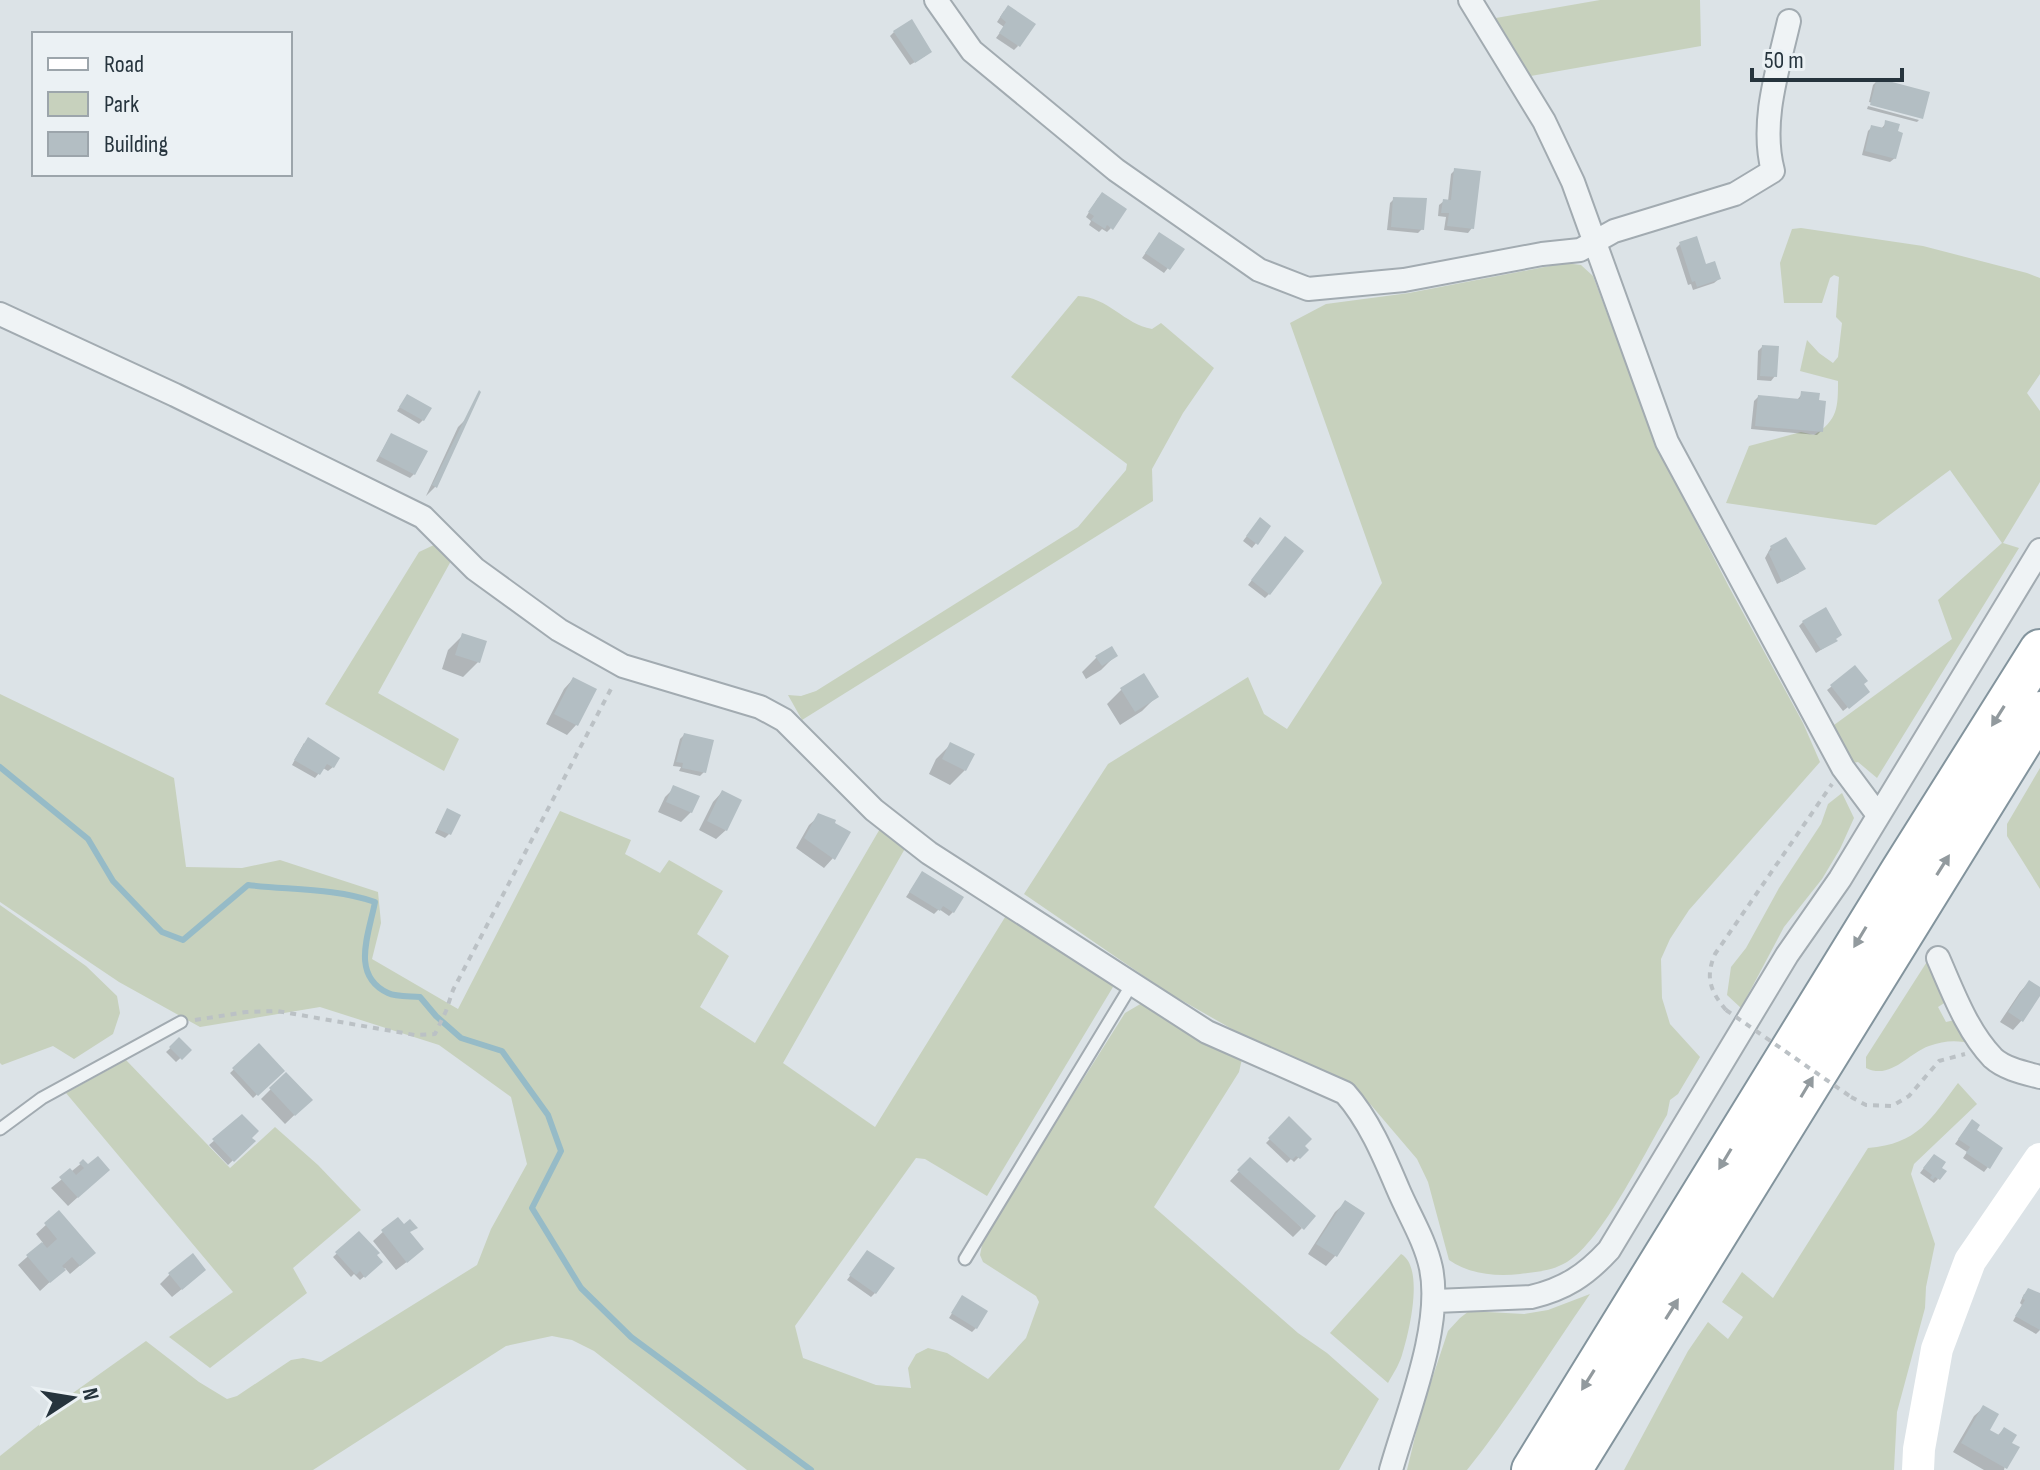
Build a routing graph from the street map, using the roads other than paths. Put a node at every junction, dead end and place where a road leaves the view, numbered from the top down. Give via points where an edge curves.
1 (936, 0) edge
2 (1470, 0) edge
3 (1789, 21) dead end
4 (1593, 242) junction
5 (0, 314) edge
6 (2040, 550) edge
7 (2040, 650) edge
8 (2040, 712) edge
9 (1878, 815) junction
10 (1938, 958) dead end
11 (1132, 984) junction
12 (181, 1022) road end
13 (2040, 1077) edge
14 (0, 1129) edge
15 (2040, 1159) edge
16 (965, 1259) dead end
17 (1435, 1301) junction
18 (1391, 1470) edge
19 (1532, 1470) edge
20 (1571, 1470) edge
21 (1918, 1470) edge

1 - 4 street via 972,51 1116,170 1259,270 1308,289 1404,280 1580,250
2 - 4 street via 1544,121
3 - 4 street via 1769,124 1773,171 1735,194 1633,224
4 - 9 street via 1667,442 1843,768
5 - 11 street via 423,517 475,569 559,630 623,666 760,707 784,720 874,810 929,853
6 - 9 street
7 -> 19 highway
20 -> 8 highway
9 - 17 street via 1609,1250 1589,1272 1547,1294
10 - 13 street via 1968,1023 1995,1059
11 - 16 lane
11 - 17 street via 1207,1032 1345,1093 1384,1156 1426,1250
12 - 14 lane via 42,1098
15 - 21 main road via 1970,1261 1937,1349
17 - 18 street

